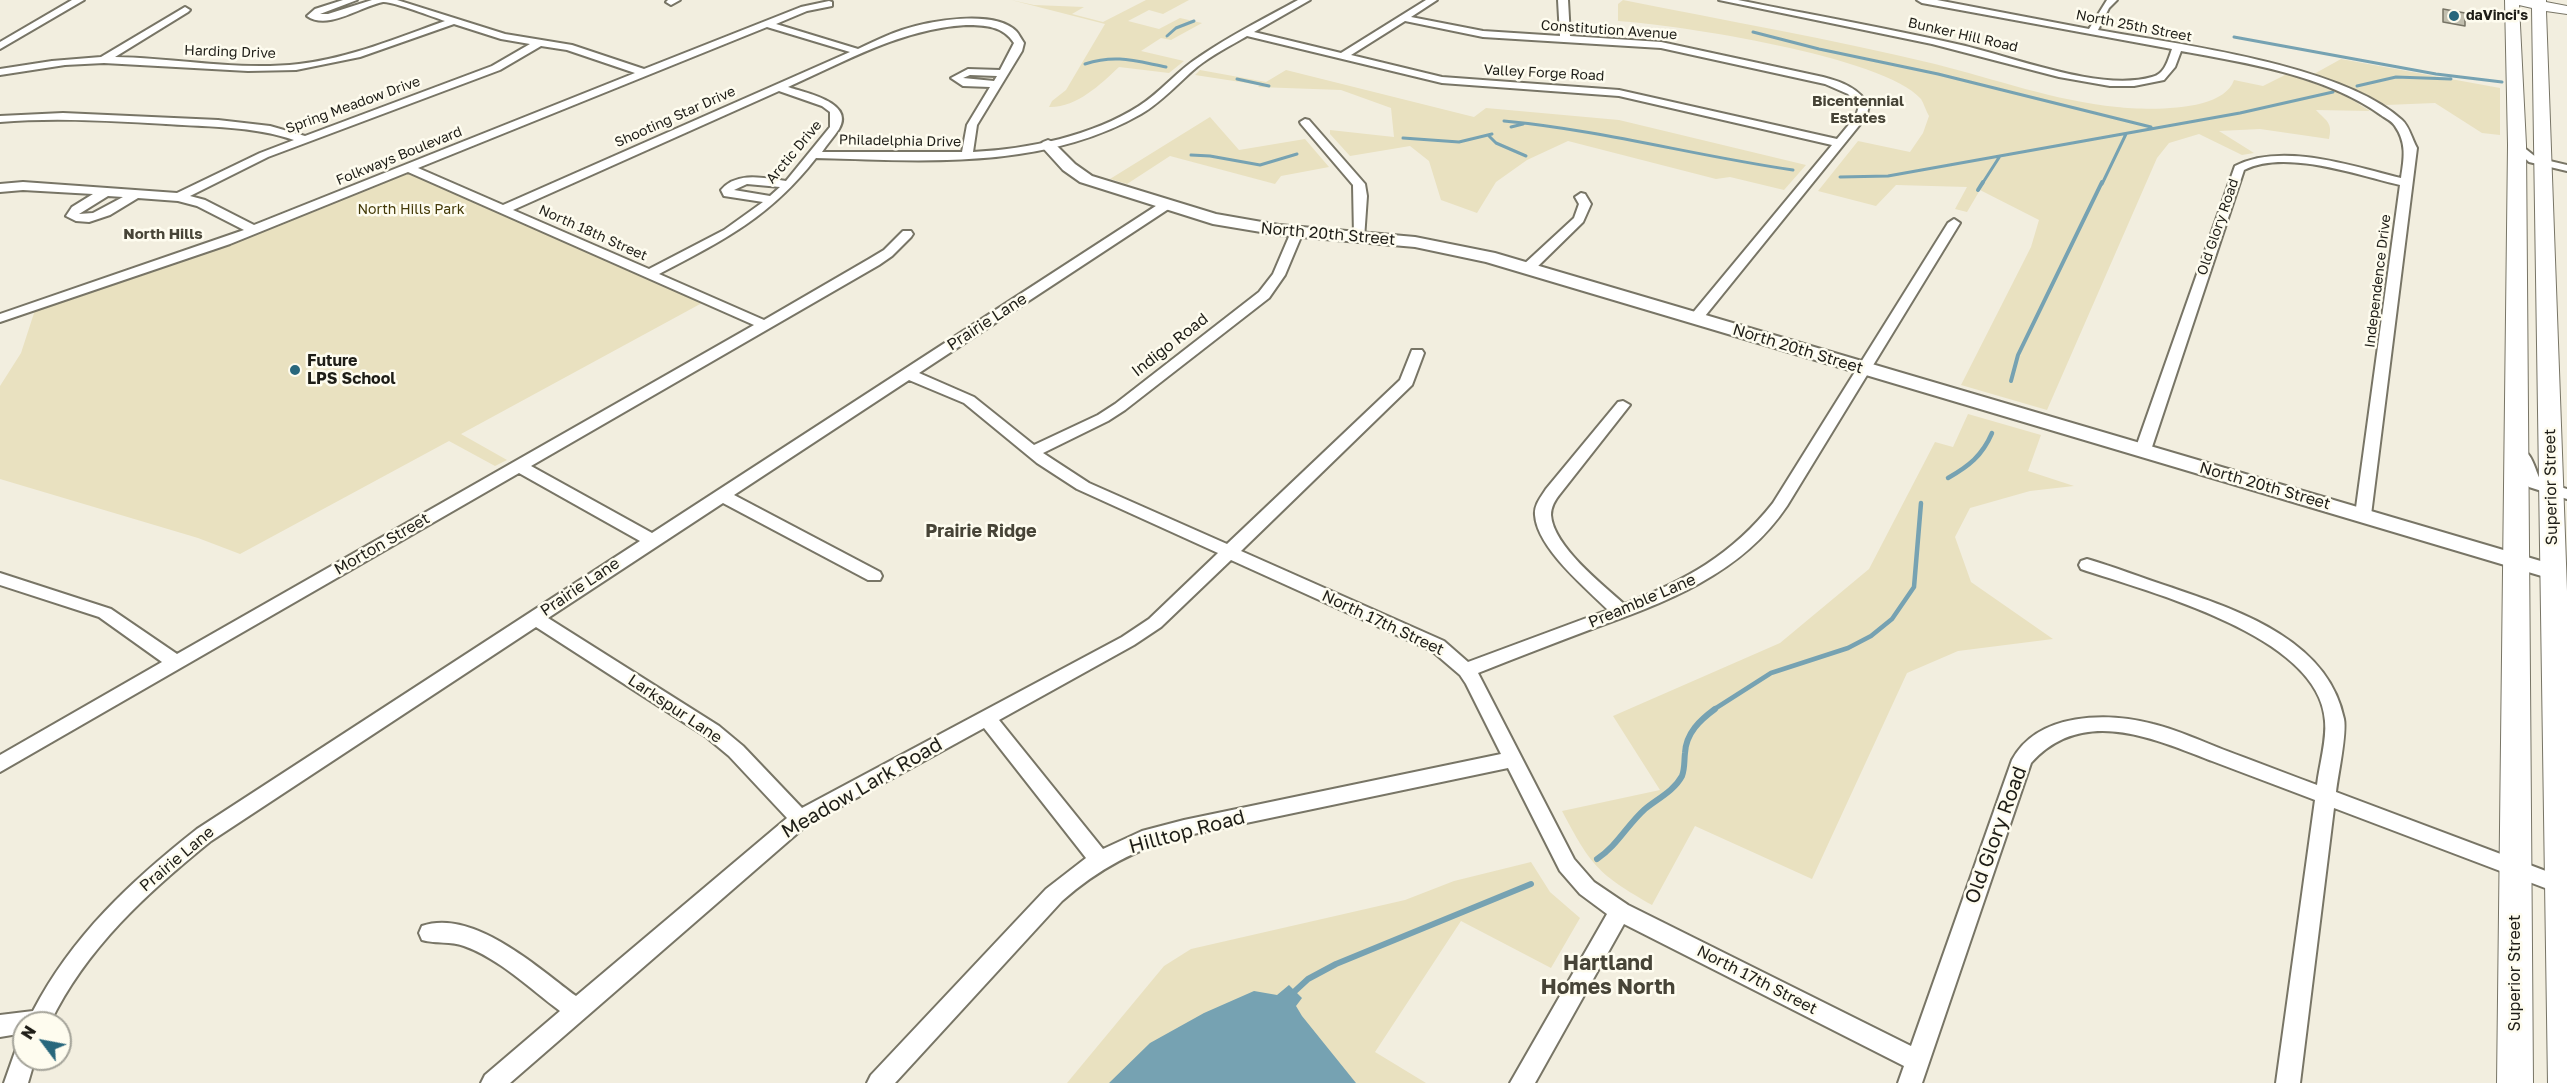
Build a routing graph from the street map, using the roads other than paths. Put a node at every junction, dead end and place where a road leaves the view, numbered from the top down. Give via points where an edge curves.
1 (79, 0) edge
2 (352, 0) edge
3 (381, 0) edge
4 (388, 0) edge
5 (817, 0) edge
6 (1305, 0) edge
7 (1432, 0) edge
8 (1563, 0) edge
9 (1724, 0) edge
10 (1922, 0) edge
11 (2112, 0) edge
12 (2509, 0) edge
13 (834, 2) edge
14 (2543, 2) edge
15 (2567, 2) edge
16 (804, 9) junction
17 (185, 10) dead end
18 (2567, 10) edge
19 (1404, 18) junction
20 (454, 21) junction
21 (767, 24) junction
22 (2092, 32) junction
23 (1247, 33) junction
24 (0, 34) edge
25 (19, 34) junction
26 (1565, 39) junction
27 (538, 43) junction
28 (0, 46) edge
29 (2178, 48) junction
30 (859, 52) junction
31 (1342, 56) junction
32 (103, 60) junction
33 (0, 72) edge
34 (645, 72) junction
35 (1002, 73) junction
36 (995, 84) junction
37 (2339, 87) joint
38 (780, 88) junction
39 (0, 119) edge
40 (1305, 122) dead end
41 (303, 140) junction
42 (1840, 143) junction
43 (1048, 145) junction
44 (2517, 145) junction
45 (813, 155) junction
46 (967, 157) junction
47 (2541, 163) junction
48 (408, 168) junction
49 (2567, 168) edge
50 (2517, 172) junction
51 (2406, 183) junction
52 (789, 185) junction
53 (0, 188) edge
54 (107, 191) junction
55 (137, 193) junction
56 (179, 197) junction
57 (1581, 197) dead end
58 (773, 200) junction
59 (2543, 201) junction
60 (1166, 205) junction
61 (502, 210) junction
62 (1954, 223) dead end
63 (254, 230) junction
64 (1297, 232) junction
65 (907, 234) dead end
66 (1360, 236) junction
67 (1528, 268) junction
68 (648, 274) junction
69 (2516, 311) junction
70 (0, 318) edge
71 (1696, 318) junction
72 (765, 325) junction
73 (1417, 353) dead end
74 (2548, 354) junction
75 (1865, 369) junction
76 (908, 374) junction
77 (1623, 405) dead end
78 (2143, 450) junction
79 (1032, 452) junction
80 (2517, 452) junction
81 (519, 466) junction
82 (2559, 491) edge
83 (721, 495) junction
84 (2363, 514) junction
85 (651, 540) junction
86 (1229, 554) junction
87 (2517, 561) junction
88 (2087, 565) dead end
89 (2553, 572) junction
90 (874, 576) dead end
91 (0, 579) edge
92 (1620, 612) junction
93 (535, 618) junction
94 (176, 663) junction
95 (1466, 669) junction
96 (987, 718) junction
97 (1513, 759) junction
98 (0, 764) edge
99 (2326, 795) junction
100 (800, 819) junction
101 (1100, 860) junction
102 (2516, 868) junction
103 (2560, 885) junction
104 (1620, 911) junction
105 (430, 933) dead end
106 (577, 1010) junction
107 (45, 1011) edge
108 (1917, 1061) junction
109 (493, 1083) edge
110 (879, 1083) edge
111 (1522, 1083) edge
112 (1910, 1083) edge
113 (2288, 1083) edge
114 (2515, 1083) edge
115 (2566, 1083) edge

1 - 25 street
2 - 3 street via 312,16 329,17
4 - 20 street
5 - 13 street
5 - 16 street, Folkways Boulevard
6 - 23 street, Philadelphia Drive
7 - 19 street
8 - 26 street
9 - 29 street, Bunker Hill Road via 1958,46 2106,82 2135,83 2162,77
10 - 22 street, North 25th Street
11 - 22 street
12 - 14 main road
12 - 44 main road, Superior Street
13 - 16 street, Folkways Boulevard
14 - 15 main road
14 - 18 main road
14 - 47 main road, Superior Street
16 - 21 street, Folkways Boulevard
17 - 32 street
19 - 26 street, Constitution Avenue via 1475,33
19 - 31 street
20 - 27 street via 504,38
20 - 32 street, Harding Drive via 355,56 304,66 262,68
21 - 30 street
21 - 34 street, Folkways Boulevard
22 - 29 street, North 25th Street
23 - 31 street, Valley Forge Road
23 - 43 street, Philadelphia Drive via 1201,60 1161,96 1135,113 1096,131
24 - 25 street
25 - 28 street
26 - 42 street, Constitution Avenue via 1671,47 1832,83 1854,94 1864,106 1862,117
27 - 34 street via 578,49
27 - 41 street, Spring Meadow Drive via 496,68
29 - 37 street, North 25th Street via 2281,69
30 - 35 street, Shooting Star Drive via 928,25 992,25 1011,31 1019,43
30 - 38 street, Shooting Star Drive
31 - 42 street, Valley Forge Road via 1454,82 1630,95
32 - 33 street, Harding Drive
34 - 48 street, Folkways Boulevard
35 - 36 street
35 - 36 street via 970,72 956,78 963,83
36 - 46 street via 972,125
37 - 51 street, Independence Drive via 2380,109 2406,132 2411,145
38 - 45 street, Arctic Drive via 835,111 835,127
38 - 61 street, Shooting Star Drive
39 - 41 street via 48,115 234,125 277,131
40 - 66 street via 1359,184
41 - 56 street, Spring Meadow Drive via 249,161
42 - 71 street
43 - 46 street, Philadelphia Drive
43 - 60 street, North 20th Street via 1086,179
44 - 47 street via 2528,158
44 - 50 main road, Superior Street
45 - 46 street, Philadelphia Drive
45 - 52 street, Arctic Drive
47 - 49 street
47 - 59 main road, Superior Street
48 - 61 street, North 18th Street
48 - 63 street, Folkways Boulevard
50 - 59 main road via 2528,173 2531,190
50 - 69 main road, Superior Street
51 - 78 street, Old Glory Road via 2289,159 2254,160 2239,168
51 - 84 street, Independence Drive
52 - 58 street, Arctic Drive
52 - 58 street via 742,182 727,190 736,196
53 - 54 street
54 - 55 street
54 - 55 street via 72,216 101,214
55 - 56 street
56 - 63 street via 201,203
57 - 67 street via 1585,204 1581,217
58 - 68 street, Arctic Drive via 735,228
59 - 74 main road, Superior Street
60 - 64 street, North 20th Street via 1233,224
60 - 76 street, Prairie Lane
61 - 68 street, North 18th Street
62 - 75 street, Preamble Lane
63 - 70 street, Folkways Boulevard
64 - 66 street, North 20th Street
64 - 79 street, Indigo Road via 1279,275 1264,295 1120,407
65 - 72 street, Morton Street via 874,262
66 - 67 street, North 20th Street via 1449,247
67 - 71 street, North 20th Street
68 - 72 street, North 18th Street
69 - 74 main road via 2529,314 2531,338
69 - 80 main road, Superior Street
71 - 75 street, North 20th Street
72 - 81 street, Morton Street
73 - 86 street, Meadow Lark Road via 1407,382
74 - 82 main road, Superior Street
75 - 78 street, North 20th Street
75 - 92 street, Preamble Lane via 1779,506 1750,542 1698,579
76 - 79 street, North 17th Street via 969,400
76 - 83 street, Prairie Lane
77 - 92 street via 1548,498 1543,514 1551,539
78 - 84 street, North 20th Street
79 - 86 street, North 17th Street via 1091,491
80 - 82 street via 2528,465 2531,480
80 - 87 main road, Superior Street
81 - 85 street
81 - 94 street, Morton Street
82 - 89 main road, Superior Street
83 - 85 street, Prairie Lane
83 - 90 street
84 - 87 street, North 20th Street
85 - 93 street, Prairie Lane
86 - 95 street, North 17th Street via 1427,640
86 - 96 street, Meadow Lark Road via 1155,623
87 - 89 street, North 20th Street
87 - 102 main road, Superior Street
88 - 99 street via 2238,618 2297,657 2332,705 2335,722
89 - 103 main road, Superior Street
91 - 94 street via 105,613
92 - 95 street, Preamble Lane
93 - 100 street, Larkspur Lane via 712,731 736,750
93 - 107 street, Prairie Lane via 228,818 173,859 93,939
94 - 98 street, Morton Street
95 - 97 street, North 17th Street
96 - 100 street, Meadow Lark Road
96 - 101 street
97 - 101 street, Hilltop Road via 1184,828 1149,837
97 - 104 street, North 17th Street via 1567,865 1587,888
99 - 102 street, Old Glory Road
99 - 108 street, Old Glory Road via 2154,731 2082,725 2045,737 2022,760 2016,775
99 - 113 street
100 - 106 street, Meadow Lark Road
101 - 110 street, Hilltop Road via 1054,895
102 - 103 street, Old Glory Road
102 - 114 main road, Superior Street
103 - 115 main road, Superior Street
104 - 108 street, North 17th Street
104 - 111 street
105 - 106 street via 462,935 495,949
106 - 109 street, Meadow Lark Road
108 - 112 street, Old Glory Road

